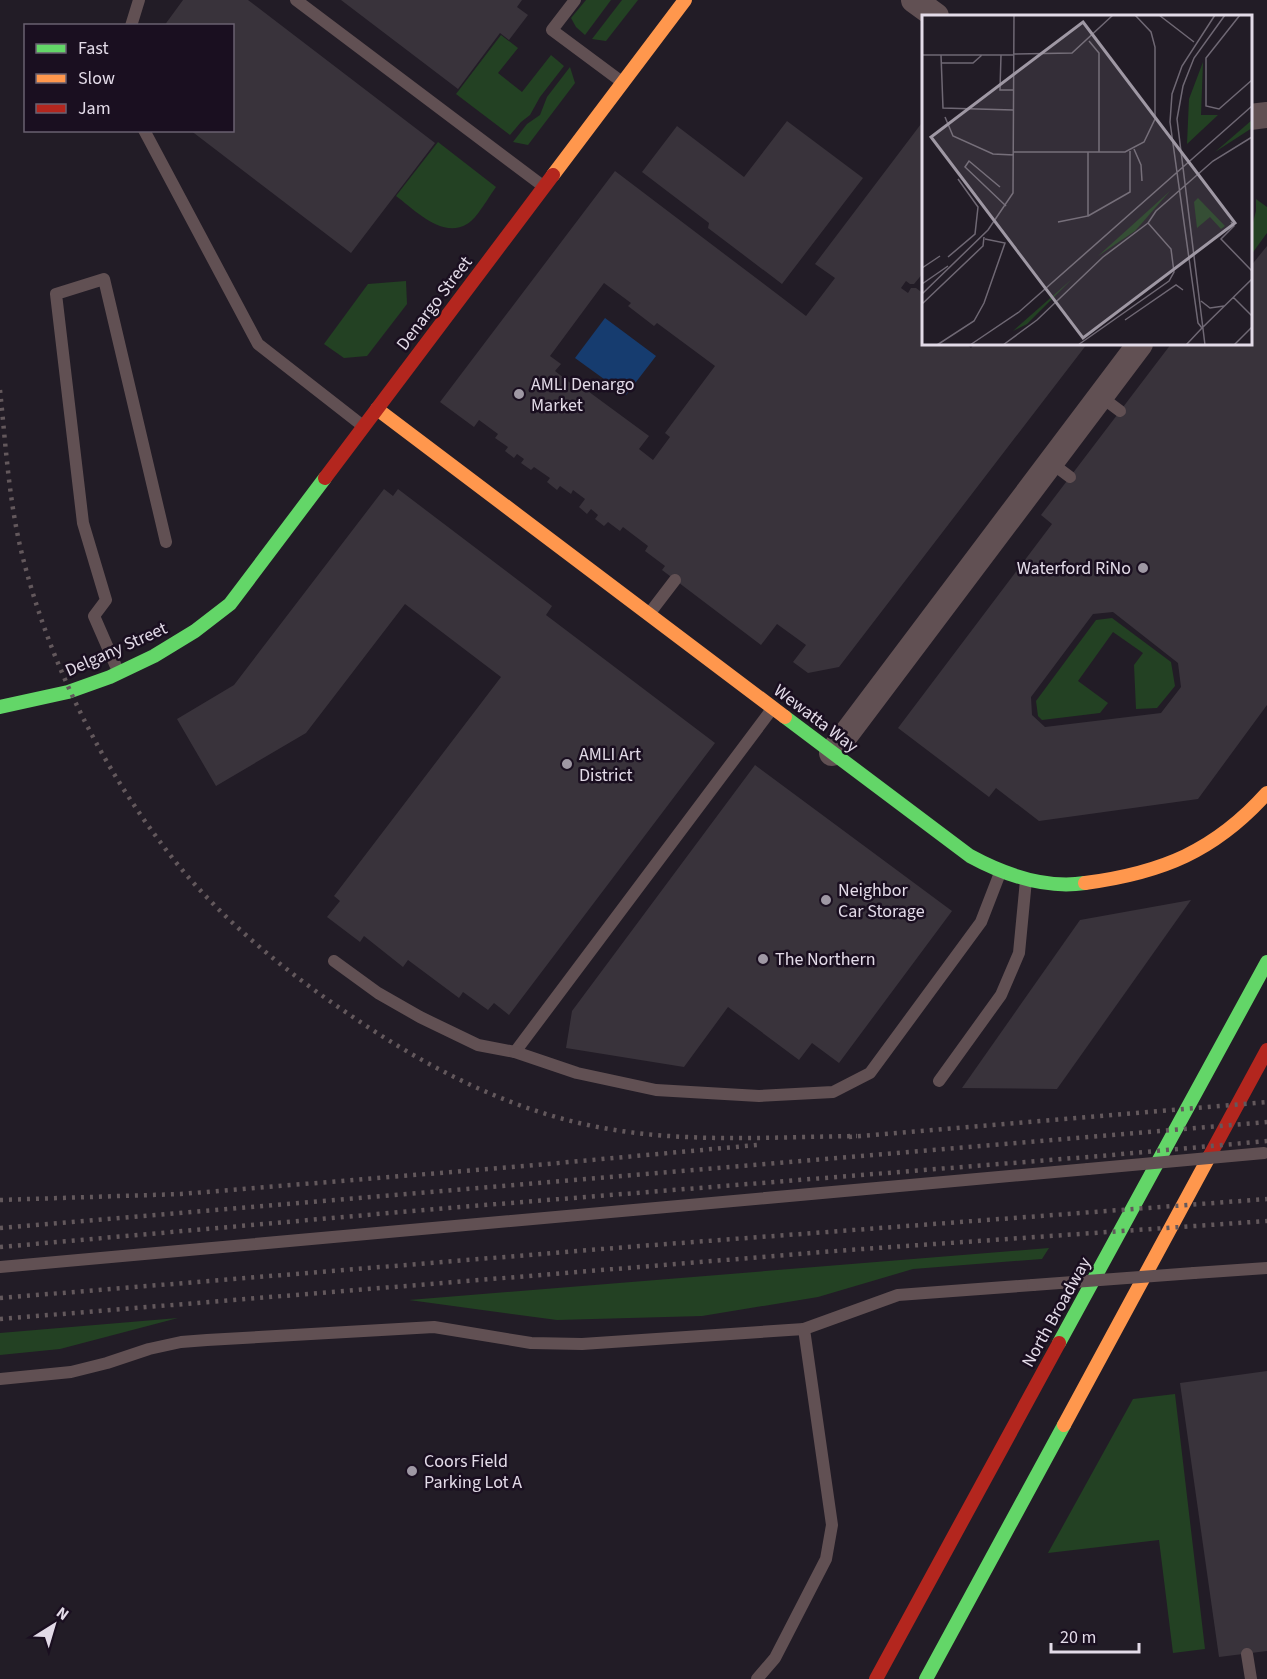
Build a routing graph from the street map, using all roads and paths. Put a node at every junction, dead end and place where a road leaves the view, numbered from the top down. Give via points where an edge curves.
1 (139, 0) edge
2 (296, 0) edge
3 (575, 0) edge
4 (685, 0) edge
5 (914, 0) edge
6 (935, 15) edge
7 (132, 24) edge
8 (622, 83) junction
9 (1267, 115) edge
10 (1252, 117) edge
11 (145, 132) edge
12 (544, 187) junction
13 (1139, 345) edge
14 (377, 409) junction
15 (363, 427) junction
16 (166, 542) dead end
17 (675, 580) dead end
18 (649, 615) junction
19 (208, 623) joint
20 (119, 672) junction
21 (0, 707) edge
22 (773, 708) junction
23 (832, 753) junction
24 (1267, 793) edge
25 (1001, 871) junction
26 (1026, 879) junction
27 (334, 961) dead end
28 (1267, 962) edge
29 (1267, 1050) edge
30 (515, 1052) junction
31 (939, 1081) dead end
32 (1266, 1153) edge
33 (0, 1267) edge
34 (1267, 1268) edge
35 (804, 1329) junction
36 (0, 1379) edge
37 (1247, 1654) dead end
38 (757, 1679) edge
39 (876, 1679) edge
40 (926, 1679) edge
41 (1251, 1679) edge

1 - 7 lane
2 - 12 lane
3 - 8 lane via 552,30
4 - 8 street, Denargo Street
5 - 6 street
8 - 12 street, Denargo Street
9 - 10 street
11 - 15 lane via 258,344
12 - 14 street, Denargo Street
13 - 23 street via 1110,403
14 - 15 street, Denargo Street
14 - 18 street, Wewatta Way
15 - 19 street, Denargo Street via 230,604
16 - 20 lane via 104,279 56,294 84,523 106,600 94,616
17 - 18 lane
18 - 22 street, Wewatta Way
19 - 20 street, Delgany Street
20 - 21 street, Delgany Street via 70,691
22 - 23 street, Wewatta Way
22 - 30 lane
23 - 25 street, Wewatta Way via 970,856
24 - 26 street, Wewatta Way via 1238,825 1215,842 1144,874 1063,885
25 - 26 street, Wewatta Way
25 - 30 lane via 981,922 870,1073 833,1092 759,1096 656,1090 577,1073
26 - 31 lane via 1019,952 1001,995
27 - 30 lane via 420,1017 478,1045
28 - 39 street, North Broadway
29 - 40 street
32 - 33 lane, bridge
34 - 35 lane, bridge via 898,1294
35 - 36 lane via 582,1344 531,1343 434,1327 181,1341 71,1372
35 - 38 lane via 832,1525 825,1559 775,1658
37 - 41 lane

